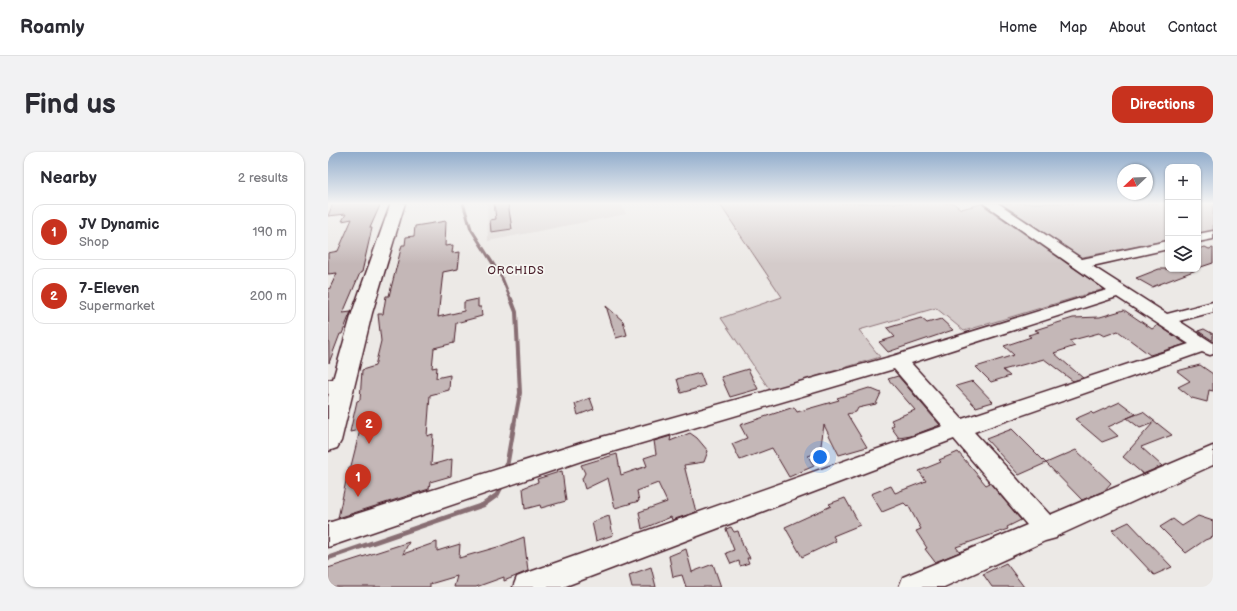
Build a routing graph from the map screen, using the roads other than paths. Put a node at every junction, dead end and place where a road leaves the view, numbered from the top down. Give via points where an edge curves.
1 (391, 223) edge
2 (1019, 223) edge
3 (1213, 235) edge
4 (1201, 237) edge
5 (1165, 246) edge
6 (1079, 264) junction
7 (1119, 291) junction
8 (1213, 307) edge
9 (1164, 320) junction
10 (1208, 348) edge
11 (898, 361) junction
12 (335, 386) edge
13 (958, 429) junction
14 (328, 441) edge
15 (1213, 455) edge
16 (1047, 530) junction
17 (328, 535) edge
18 (527, 587) edge
19 (913, 587) edge

1 - 12 main road
2 - 6 street
3 - 4 street
5 - 6 street
6 - 7 street
7 - 9 street
7 - 11 street
8 - 9 street
9 - 10 street
10 - 13 street
11 - 13 street
11 - 17 street via 591,448
12 - 14 main road
13 - 16 street
13 - 18 street
15 - 16 street
16 - 19 street

